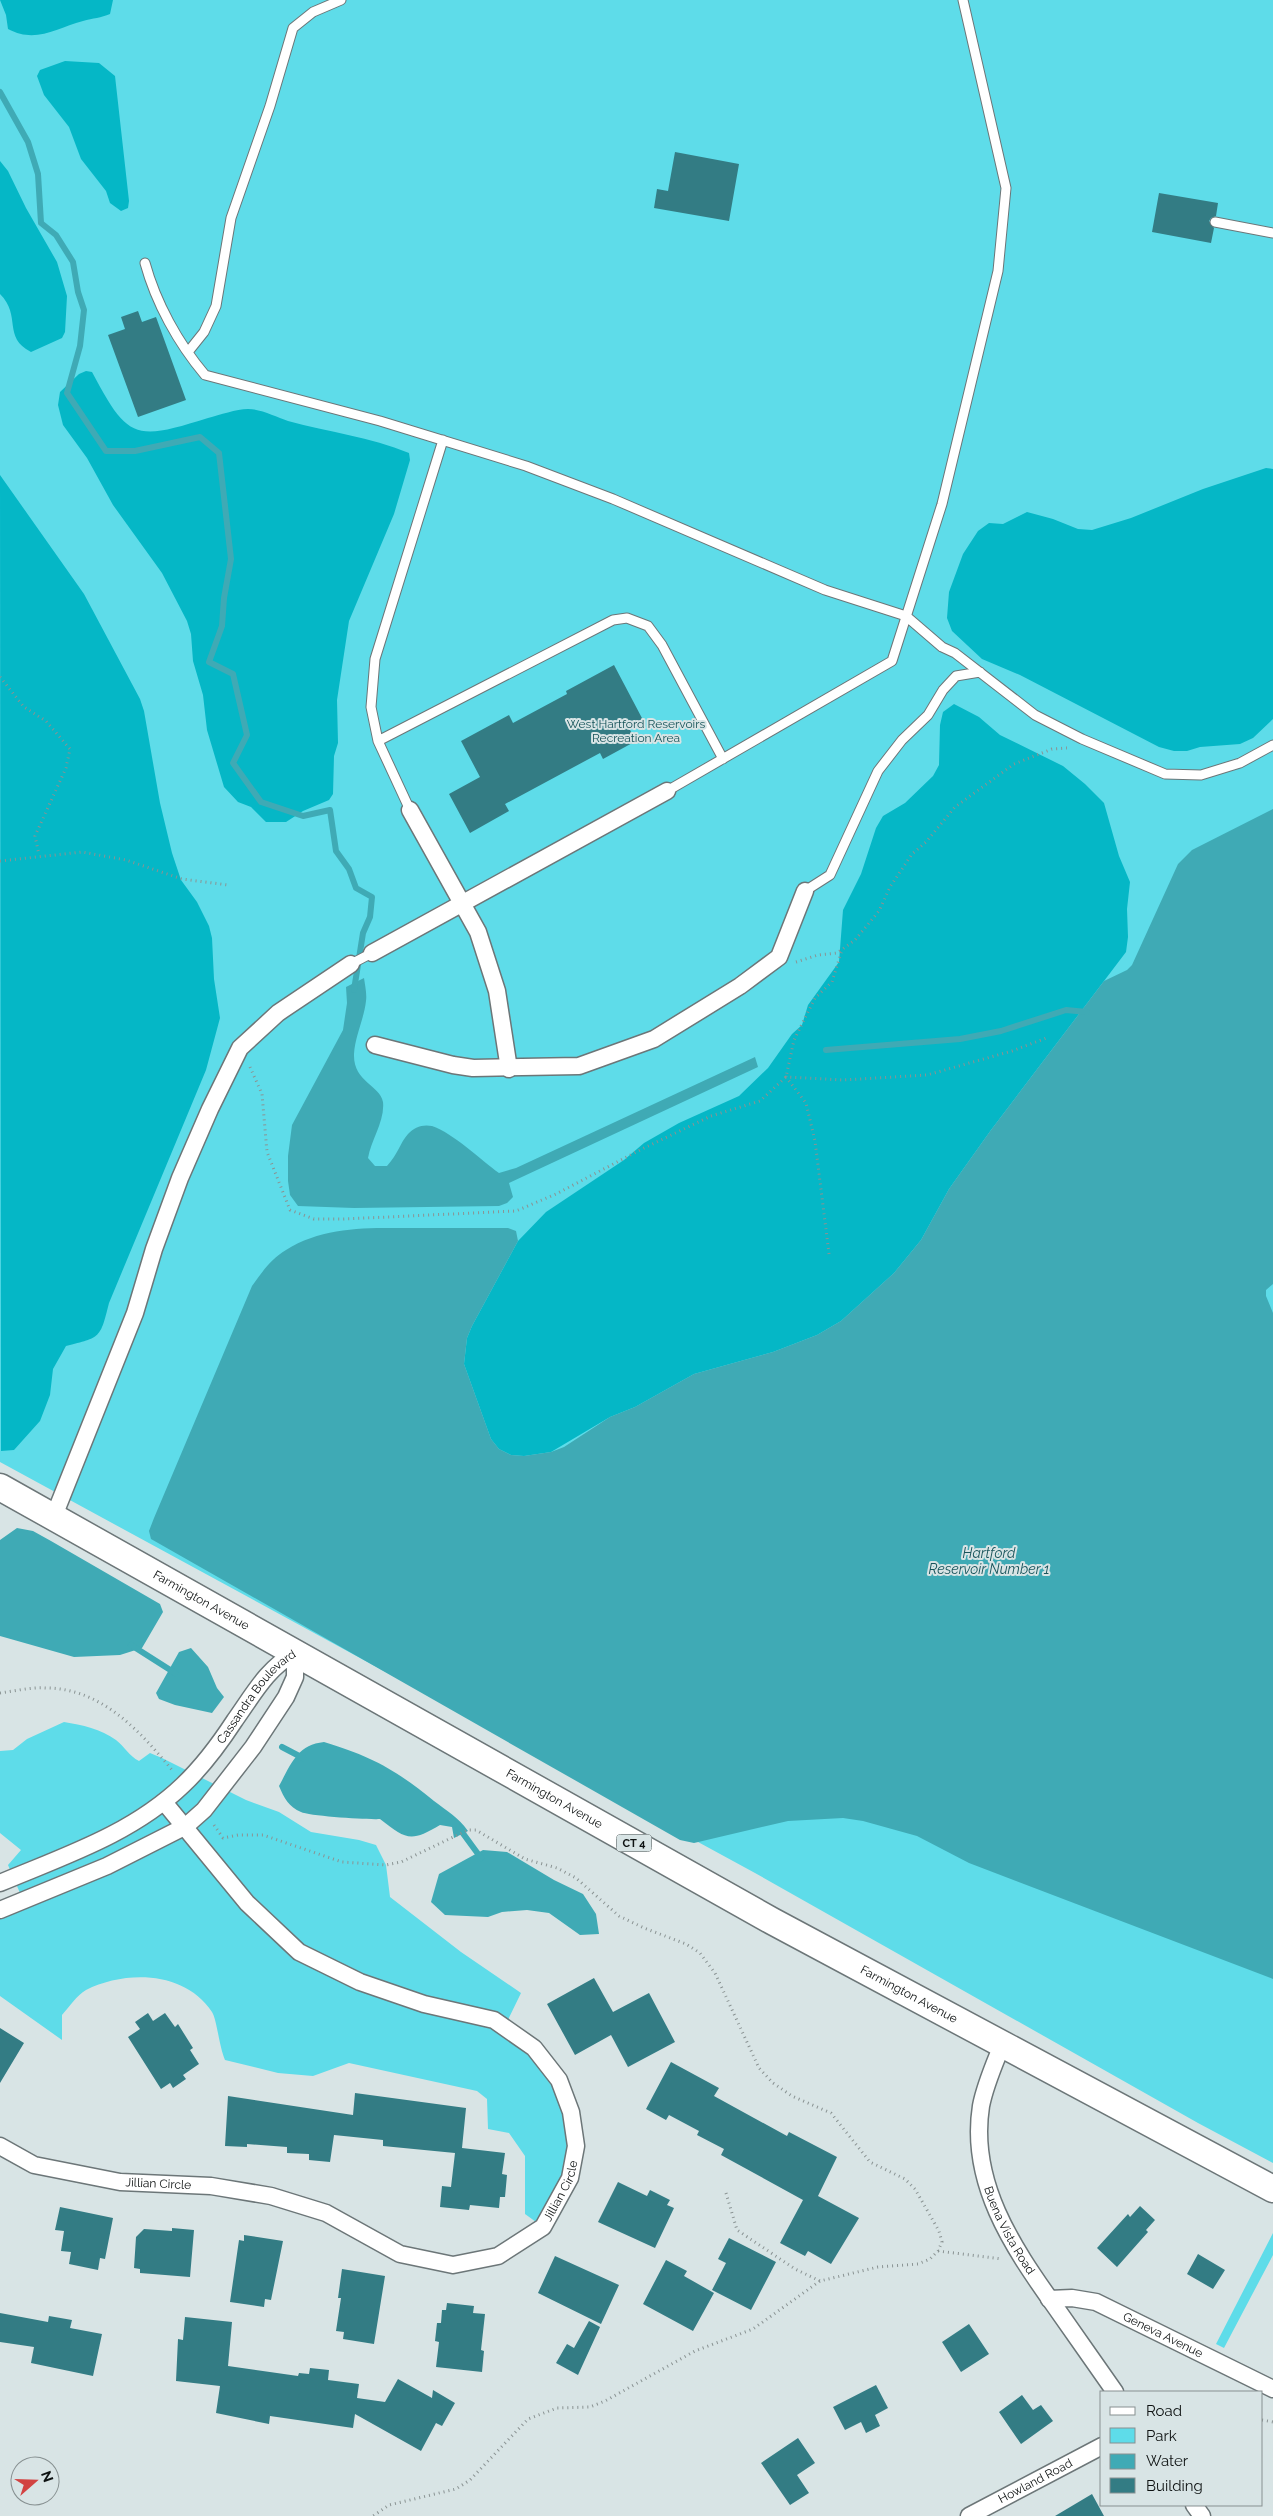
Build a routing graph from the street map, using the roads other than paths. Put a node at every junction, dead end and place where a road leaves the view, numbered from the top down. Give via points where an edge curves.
1 (341, 0) edge
2 (963, 0) edge
3 (1215, 222) dead end
4 (1273, 233) edge
5 (145, 263) dead end
6 (188, 352) junction
7 (443, 440) junction
8 (906, 616) junction
9 (980, 672) junction
10 (378, 741) junction
11 (1273, 745) edge
12 (723, 759) junction
13 (667, 791) joint
14 (410, 810) joint
15 (805, 891) joint
16 (461, 903) junction
17 (372, 953) joint
18 (351, 964) joint
19 (375, 1045) dead end
20 (509, 1069) junction
21 (0, 1487) edge
22 (54, 1516) junction
23 (295, 1653) junction
24 (164, 1802) junction
25 (186, 1826) junction
26 (0, 1883) edge
27 (0, 1910) edge
28 (1002, 2045) junction
29 (0, 2146) edge
30 (1273, 2189) edge
31 (1049, 2299) junction
32 (1273, 2389) edge
33 (1114, 2391) edge
34 (1100, 2447) edge
35 (969, 2516) edge

1 - 6 lane via 313,12 293,28 231,218 216,306 204,332
2 - 8 lane via 1006,188 998,272 942,504
3 - 4 lane
5 - 6 lane via 152,288
6 - 7 lane via 205,375 380,420
7 - 8 lane via 526,466 649,514 825,590
7 - 10 lane via 374,659 371,707
8 - 9 lane via 942,647 955,652
8 - 12 lane via 892,660
9 - 11 lane via 1035,715 1165,774 1201,774 1240,763
9 - 15 lane via 956,676 928,715 902,740 878,771 830,874
10 - 12 lane via 613,620 627,618 648,626 662,645
10 - 14 lane
12 - 13 lane
13 - 16 street
14 - 16 street
15 - 20 street via 779,957 740,986 654,1039 579,1066
16 - 17 street
16 - 20 street via 478,932 497,991
17 - 18 lane
18 - 22 street via 278,1013 240,1048 180,1178 135,1312
19 - 20 street via 453,1065
21 - 22 main road, Farmington Avenue / CT 4
22 - 23 main road, Farmington Avenue / CT 4
23 - 24 street, Cassandra Boulevard via 268,1674 211,1755
23 - 25 street, Cassandra Boulevard via 295,1677 286,1697 253,1747 204,1810
23 - 28 main road, Farmington Avenue / CT 4 via 764,1916
24 - 25 street, Jillian Circle
24 - 26 street, Cassandra Boulevard via 128,1828
25 - 27 street, Cassandra Boulevard via 107,1866
25 - 29 street, Jillian Circle via 247,1903 299,1952 360,1982 424,2004 494,2020 534,2048 559,2080 571,2112 576,2146 570,2178 542,2227 498,2256 453,2265 400,2254 326,2213 271,2196 211,2186 120,2182 34,2165
28 - 30 main road, Farmington Avenue / CT 4
28 - 31 street, Buena Vista Road via 984,2092 980,2136 987,2184 995,2210 1022,2260
31 - 32 street, Geneva Avenue via 1096,2302
31 - 33 street, Buena Vista Road
34 - 35 street, Howland Road

